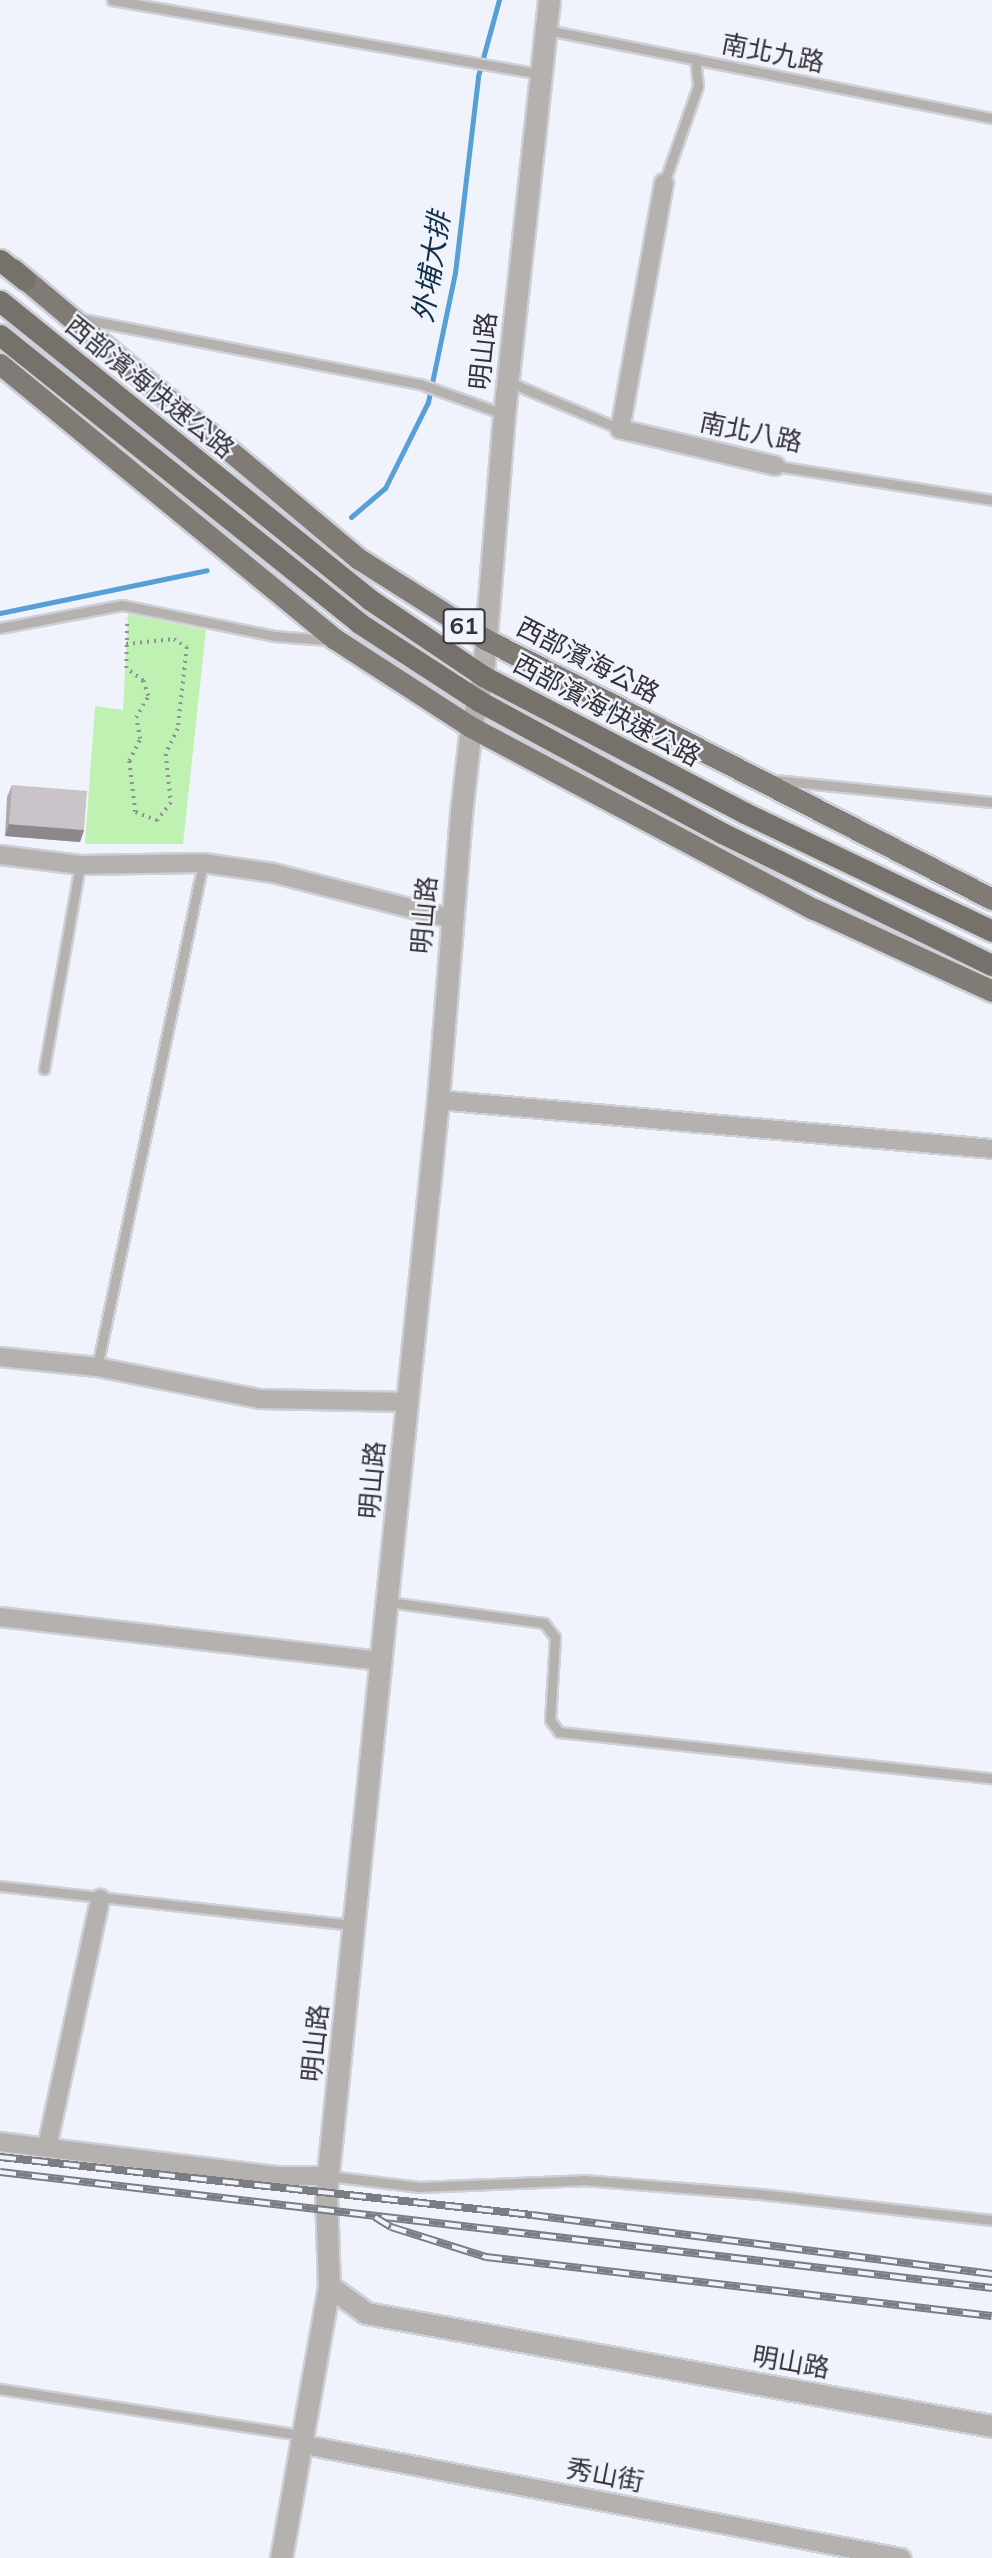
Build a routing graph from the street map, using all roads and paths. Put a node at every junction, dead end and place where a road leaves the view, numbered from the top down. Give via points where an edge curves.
1 (112, 0) edge
2 (549, 0) edge
3 (545, 29) junction
4 (695, 59) junction
5 (540, 74) junction
6 (992, 118) edge
7 (664, 183) joint
8 (0, 259) edge
9 (25, 280) joint
10 (0, 301) edge
11 (70, 317) junction
12 (0, 335) edge
13 (0, 364) edge
14 (508, 382) junction
15 (504, 414) junction
16 (620, 429) junction
17 (776, 466) joint
18 (992, 500) edge
19 (128, 607) junction
20 (0, 628) edge
21 (485, 639) junction
22 (337, 641) junction
23 (127, 644) junction
24 (483, 677) junction
25 (479, 701) junction
26 (471, 727) junction
27 (761, 779) junction
28 (992, 803) edge
29 (0, 855) edge
30 (203, 863) junction
31 (80, 866) junction
32 (992, 899) edge
33 (452, 919) junction
34 (992, 931) edge
35 (992, 965) edge
36 (992, 991) edge
37 (44, 1069) dead end
38 (438, 1100) junction
39 (992, 1149) edge
40 (0, 1357) edge
41 (97, 1367) junction
42 (408, 1402) junction
43 (388, 1602) junction
44 (0, 1617) edge
45 (381, 1661) junction
46 (992, 1777) edge
47 (0, 1886) edge
48 (100, 1899) junction
49 (355, 1926) junction
50 (0, 2142) edge
51 (47, 2147) junction
52 (329, 2176) junction
53 (992, 2220) edge
54 (329, 2286) junction
55 (0, 2389) edge
56 (992, 2426) edge
57 (301, 2440) junction
58 (875, 2556) edge
59 (281, 2558) edge
60 (901, 2558) edge

1 - 5 lane
2 - 3 street, 明山路
3 - 4 lane, 南北九路
3 - 5 street, 明山路
4 - 6 lane, 南北九路
4 - 7 lane via 698,86
5 - 14 street, 明山路
7 - 16 street
8 - 9 highway
9 - 11 main road, 西部濱海公路 / 61
10 - 24 highway, 西部濱海快速公路 / 61 via 369,599
11 - 15 lane via 420,384
11 - 21 main road, 西部濱海公路 / 61 via 359,559
12 - 25 highway, 西部濱海快速公路 / 61 via 359,623
13 - 22 main road
14 - 15 street, 明山路
14 - 16 lane, 南北八路
15 - 21 street, 明山路
16 - 17 street, 南北八路
17 - 18 lane, 南北八路
19 - 20 lane
19 - 22 lane via 274,636
19 - 23 path
21 - 24 street, 明山路
21 - 27 main road, 西部濱海公路 / 61
22 - 26 main road
23 - 23 path via 126,668 144,681 148,696 136,718 140,739 129,761 135,812 157,821 172,803 166,754 177,729 187,647 174,639
24 - 25 street, 明山路
24 - 34 highway, 西部濱海快速公路 / 61 via 745,813
25 - 26 street, 明山路
25 - 35 highway, 西部濱海快速公路 / 61 via 722,833
26 - 33 street, 明山路
26 - 36 main road via 814,909
27 - 28 lane
27 - 32 main road, 西部濱海公路 / 61
29 - 31 street
30 - 31 street
30 - 33 street via 273,873
30 - 41 lane
31 - 37 lane
33 - 38 street, 明山路
38 - 39 street
38 - 42 street, 明山路
40 - 41 street
41 - 42 street via 260,1399
42 - 43 street, 明山路
43 - 45 street, 明山路
43 - 46 lane via 544,1623 555,1637 550,1720 559,1732
44 - 45 street
45 - 49 street, 明山路
47 - 48 lane
48 - 49 lane
48 - 51 street
49 - 52 street, 明山路
50 - 51 street
51 - 52 street via 278,2176
52 - 53 lane via 419,2187 583,2180
52 - 54 street, 明山路 via 323,2223
54 - 56 street, 明山路 via 366,2314
54 - 57 street
55 - 57 lane
57 - 58 street, 秀山街
57 - 59 street
58 - 60 street, 秀山街

